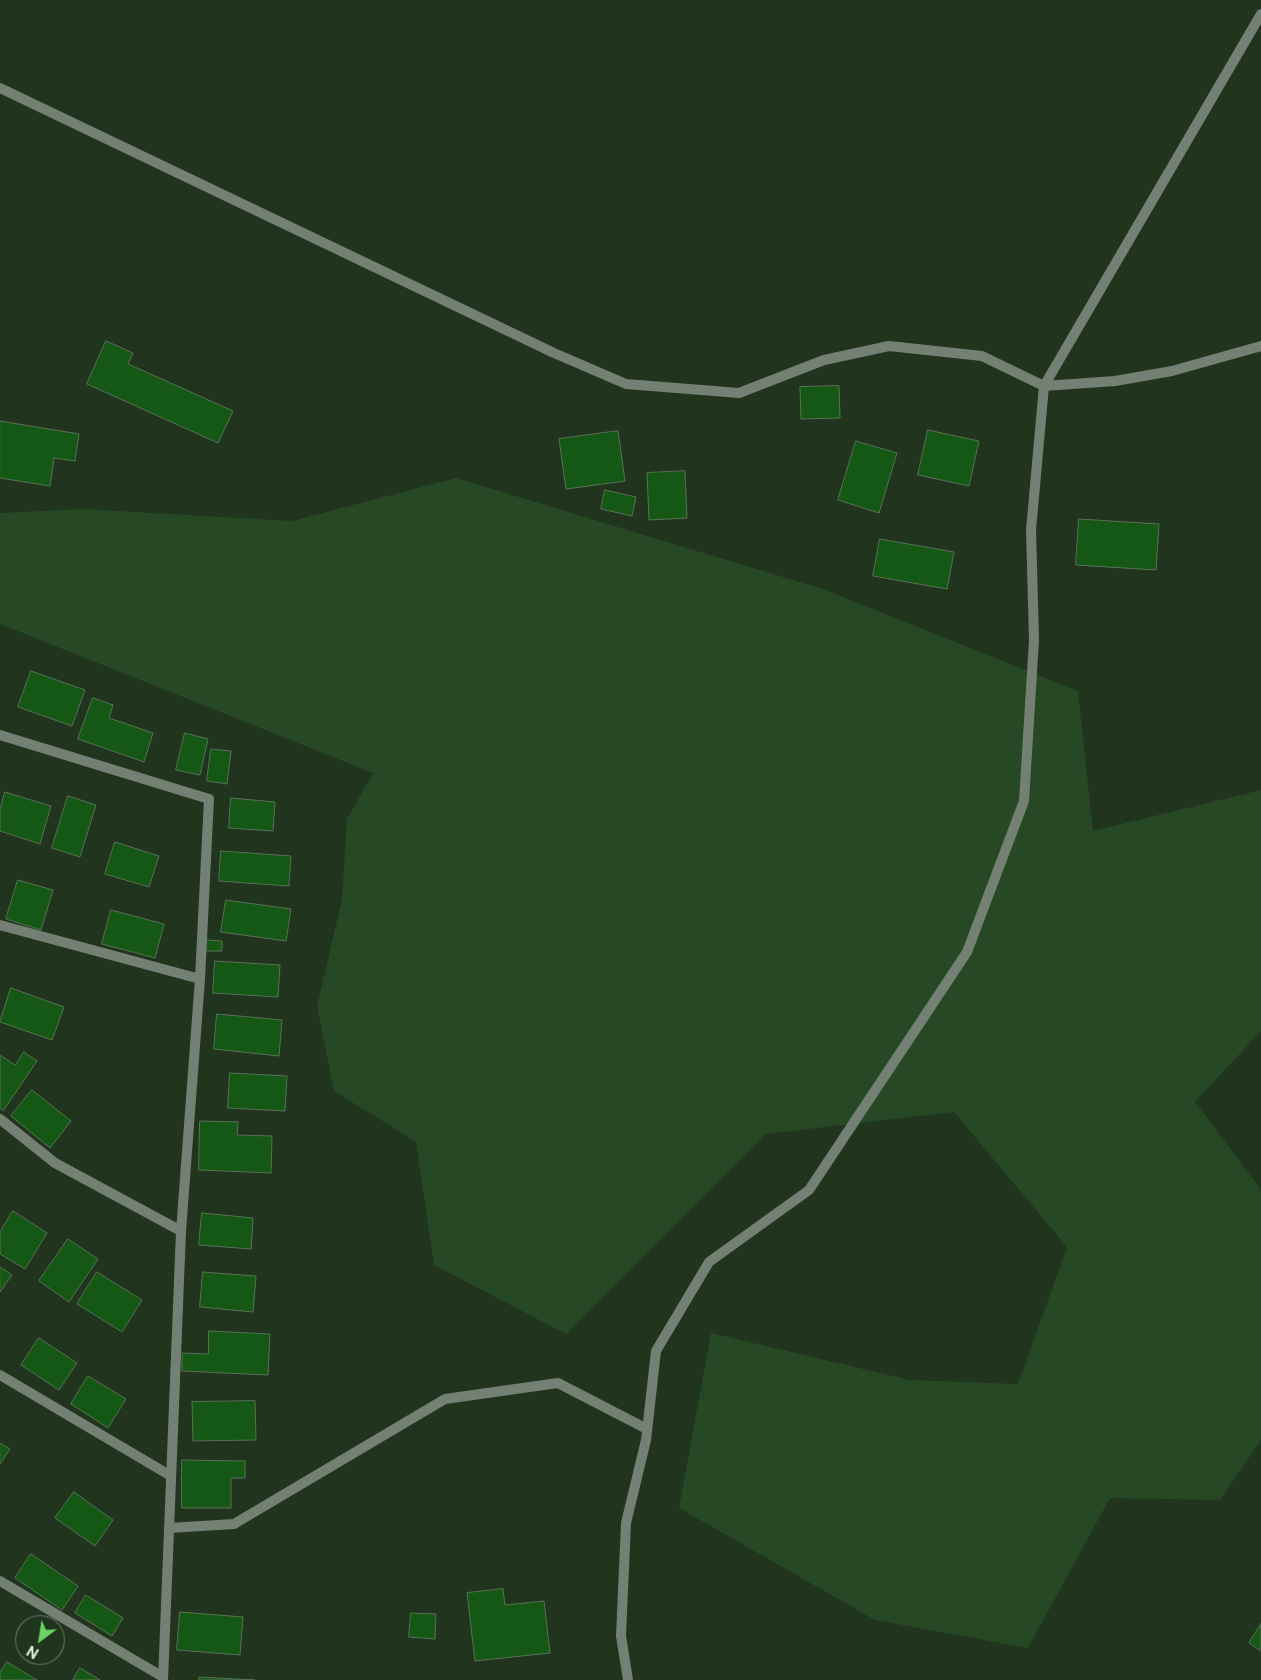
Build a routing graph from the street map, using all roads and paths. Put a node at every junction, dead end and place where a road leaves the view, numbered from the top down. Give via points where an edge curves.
1 (1261, 14) edge
2 (0, 88) edge
3 (1261, 346) edge
4 (1044, 386) junction
5 (0, 735) edge
6 (0, 925) edge
7 (200, 979) junction
8 (0, 1119) edge
9 (181, 1231) junction
10 (0, 1376) edge
11 (647, 1429) junction
12 (171, 1476) junction
13 (169, 1528) junction
14 (0, 1581) edge
15 (163, 1678) edge
16 (628, 1680) edge

1 - 4 street
2 - 4 street via 554,353 626,384 739,393 824,360 889,346 982,356
3 - 4 street via 1172,371 1115,381
4 - 11 street via 1030,530 1034,640 1024,801 967,952 809,1190 709,1262 656,1351
5 - 7 street via 210,799
6 - 7 street
7 - 9 street
8 - 9 street via 55,1163
9 - 12 street
10 - 12 street
11 - 13 street via 558,1382 445,1399 234,1524
11 - 16 street via 626,1523 621,1636
12 - 13 street
13 - 15 street
14 - 15 street

